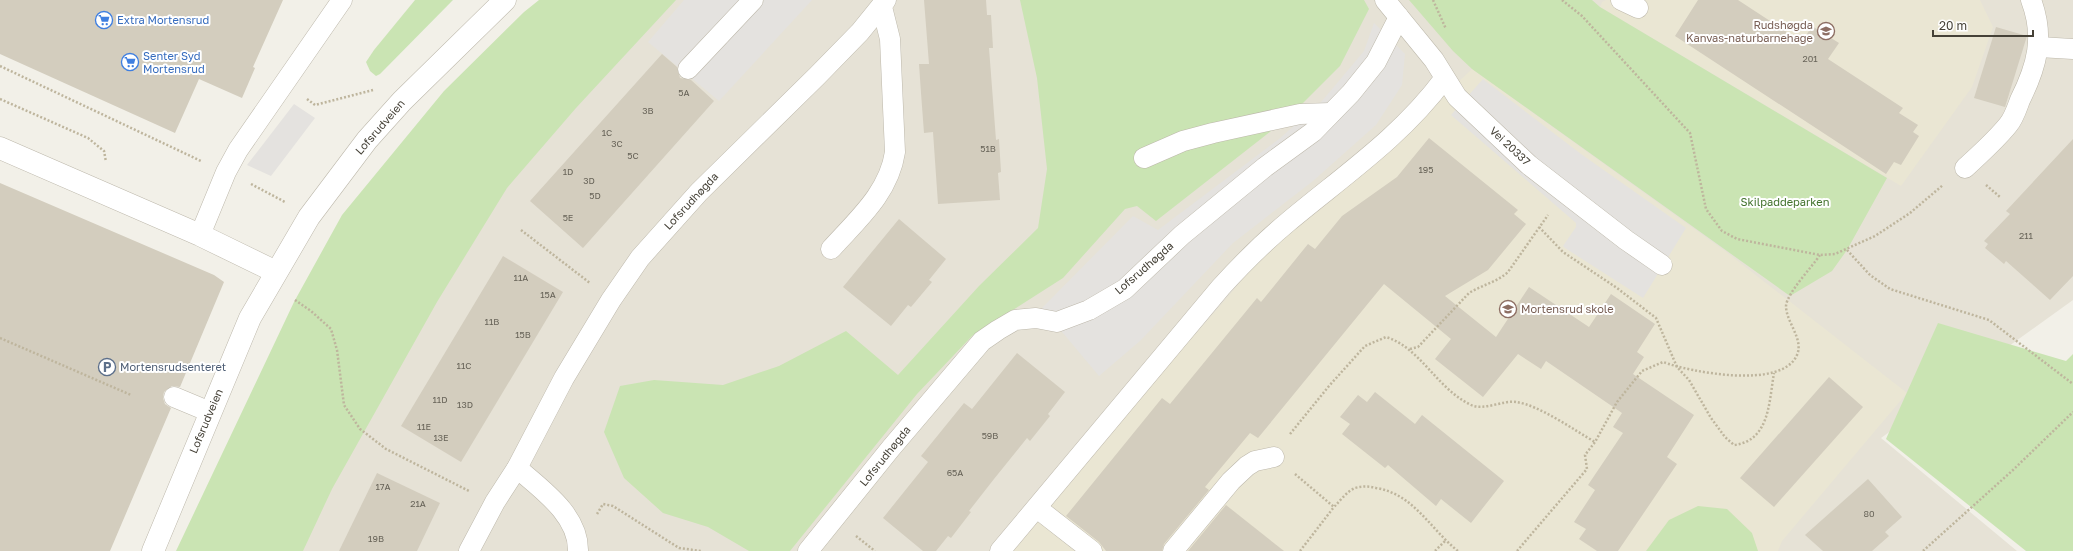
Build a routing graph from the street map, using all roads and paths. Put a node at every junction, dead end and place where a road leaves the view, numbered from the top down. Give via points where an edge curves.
1 (342, 0) edge
2 (505, 0) edge
3 (753, 0) edge
4 (1385, 0) edge
5 (1562, 0) edge
6 (2031, 0) edge
7 (884, 3) edge
8 (1400, 17) junction
9 (2039, 47) junction
10 (2073, 49) edge
11 (0, 66) edge
12 (688, 69) dead end
13 (1444, 79) junction
14 (284, 85) junction
15 (374, 90) dead end
16 (0, 99) edge
17 (1331, 113) junction
18 (0, 148) edge
19 (1144, 158) dead end
20 (107, 165) dead end
21 (1965, 168) joint
22 (226, 172) junction
23 (1565, 192) junction
24 (309, 217) junction
25 (1539, 227) junction
26 (521, 230) dead end
27 (200, 235) junction
28 (831, 249) dead end
29 (1847, 250) junction
30 (1820, 255) junction
31 (1662, 265) dead end
32 (272, 279) junction
33 (610, 300) junction
34 (0, 338) edge
35 (1409, 349) junction
36 (1678, 367) junction
37 (1774, 373) junction
38 (2073, 384) edge
39 (131, 395) dead end
40 (174, 397) dead end
41 (210, 412) junction
42 (2073, 412) edge
43 (1595, 442) junction
44 (1274, 457) junction
45 (517, 468) junction
46 (495, 502) junction
47 (1334, 507) junction
48 (1037, 508) junction
49 (594, 517) dead end
50 (1445, 541) junction
51 (866, 544) dead end
52 (153, 551) edge
53 (469, 551) edge
54 (578, 551) edge
55 (701, 551) edge
56 (808, 551) edge
57 (875, 551) edge
58 (1000, 551) edge
59 (1092, 551) edge
60 (1173, 551) edge
61 (1300, 551) edge
62 (1435, 551) edge
63 (1458, 551) edge
64 (1517, 551) edge
65 (1923, 551) edge

1 - 14 lane
2 - 24 street, Lofsrudveien via 402,101 367,140
3 - 12 lane
4 - 8 lane, Vei 20337
5 - 30 path via 1582,16 1690,133 1706,210 1722,231 1748,243
6 - 9 lane via 2037,16
7 - 28 lane, Lofsrudhøgda via 890,39 895,152 892,168 877,197
7 - 33 lane, Lofsrudhøgda via 817,76 699,192 640,258
8 - 13 lane, Vei 20337 via 1434,60
8 - 17 lane, Lofsrudhøgda via 1376,62
9 - 10 lane
9 - 21 lane via 2030,80 2010,123 1993,143
11 - 22 path
13 - 23 lane, Vei 20337 via 1457,97 1529,165
13 - 48 lane via 1429,100 1396,135 1287,223 1247,259
14 - 15 path via 315,104
14 - 22 lane via 238,150
16 - 20 path via 88,138 104,151
17 - 19 lane via 1300,114 1213,133 1183,141
17 - 56 lane, Lofsrudhøgda via 1313,132 1182,235 1125,289 1089,310 1057,322 1036,318 1015,320 982,341
18 - 27 street
21 - 29 path via 1910,212 1875,236
22 - 24 path via 276,196
22 - 27 lane
23 - 25 path
23 - 31 lane, Vei 20337
24 - 32 street, Lofsrudveien
25 - 35 path via 1508,272 1469,293 1418,347
25 - 36 path via 1563,252 1656,318
26 - 33 path
27 - 32 street
29 - 30 path via 1827,256
29 - 38 path via 1870,275 1890,289 1988,320
30 - 37 path via 1786,305 1797,341 1797,354 1791,364
32 - 41 street, Lofsrudveien via 250,318
32 - 46 path via 331,329 337,350 344,406 360,429 386,449
33 - 45 lane, Lofsrudhøgda via 564,378
34 - 39 path
35 - 43 path via 1447,390 1473,406 1515,402 1531,406
35 - 44 path via 1386,337 1366,346 1329,386
36 - 37 path via 1747,376
36 - 37 path via 1711,418 1734,445 1745,444 1757,436 1765,423
36 - 43 path via 1662,362 1642,370 1617,402
40 - 41 lane
41 - 52 street, Lofsrudveien
42 - 65 path
43 - 64 path via 1586,455 1587,469
44 - 47 path
44 - 60 lane via 1254,461 1247,466 1231,481
45 - 46 lane, Lofsrudhøgda
45 - 54 lane via 567,516 575,530
46 - 53 lane, Lofsrudhøgda
47 - 50 path via 1354,489 1365,486 1382,489 1404,497
47 - 61 path
48 - 58 lane
48 - 59 lane
49 - 55 path via 603,504 613,506 680,548
50 - 62 path
50 - 63 path
51 - 57 path

